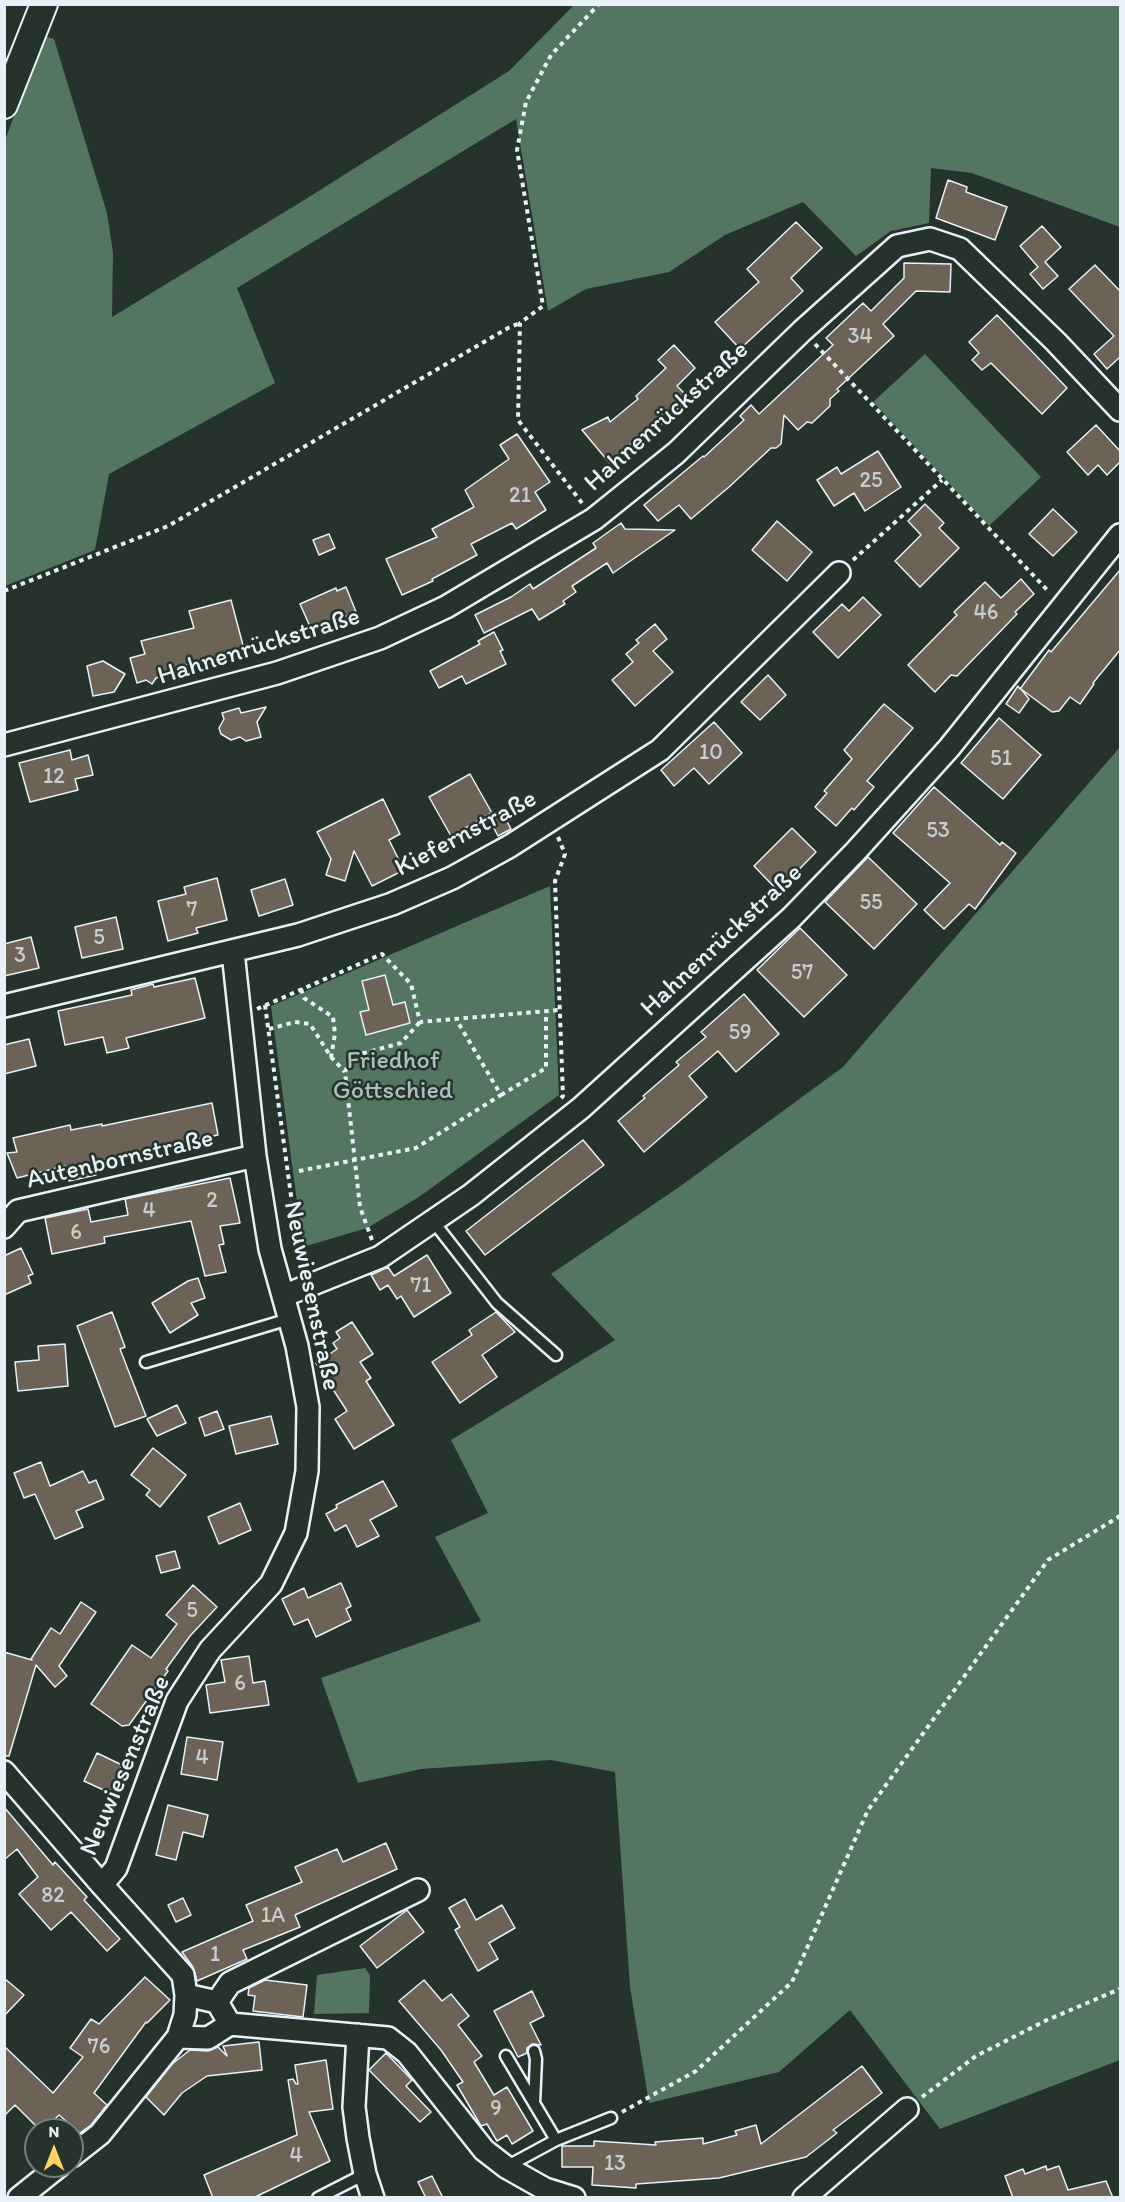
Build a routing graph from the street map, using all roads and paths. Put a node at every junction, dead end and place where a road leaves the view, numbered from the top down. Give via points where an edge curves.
1 (44, 4) edge
2 (599, 4) edge
3 (4, 105) edge
4 (520, 323) junction
5 (802, 331) junction
6 (1120, 410) edge
7 (942, 480) junction
8 (594, 519) junction
9 (1120, 535) edge
10 (839, 573) joint
11 (4, 591) edge
12 (1063, 606) junction
13 (4, 745) edge
14 (551, 819) junction
15 (233, 952) junction
16 (301, 989) junction
17 (266, 1005) junction
18 (4, 1006) edge
19 (559, 1010) junction
20 (546, 1012) junction
21 (240, 1016) junction
22 (456, 1019) junction
23 (420, 1022) junction
24 (269, 1029) junction
25 (331, 1057) junction
26 (345, 1072) junction
27 (501, 1095) junction
28 (554, 1103) dead end
29 (255, 1156) junction
30 (355, 1160) junction
31 (299, 1171) dead end
32 (433, 1221) junction
33 (4, 1227) edge
34 (380, 1257) junction
35 (304, 1288) junction
36 (283, 1296) junction
37 (289, 1319) junction
38 (556, 1354) dead end
39 (146, 1362) dead end
40 (1120, 1516) edge
41 (4, 1772) edge
42 (102, 1885) junction
43 (418, 1890) dead end
44 (1120, 1989) edge
45 (186, 1995) junction
46 (217, 2002) junction
47 (230, 2024) junction
48 (358, 2035) junction
49 (178, 2037) junction
50 (534, 2051) dead end
51 (506, 2056) dead end
52 (534, 2103) junction
53 (907, 2109) joint
54 (611, 2118) joint
55 (556, 2140) junction
56 (84, 2147) edge
57 (506, 2167) junction
58 (365, 2174) junction
59 (45, 2178) edge
60 (19, 2198) edge
61 (318, 2198) edge
62 (373, 2198) edge
63 (574, 2198) edge
64 (804, 2198) edge

1 - 3 street
2 - 4 path via 551,55 526,102 517,150 543,306
4 - 8 path via 518,420
4 - 11 path via 168,526
5 - 6 street, Hahnenrückstraße via 897,246 930,239 960,249
5 - 7 path
5 - 8 street, Hahnenrückstraße via 676,453
7 - 10 path
7 - 12 path
8 - 13 street, Hahnenrückstraße via 446,607 380,638 277,674
9 - 12 street, Hahnenrückstraße
10 - 14 street, Kiefernstraße via 660,750
12 - 32 street, Hahnenrückstraße via 949,748 792,918 581,1108
14 - 15 street, Kiefernstraße via 452,878 392,904
14 - 19 path via 566,854 555,881
15 - 18 street, Kiefernstraße
15 - 21 street, Neuwiesenstraße
16 - 17 path
16 - 23 path via 382,954 411,984
16 - 25 path via 304,998 333,1017
17 - 21 path
17 - 24 path
19 - 20 path
19 - 28 path via 563,1096
20 - 22 path
20 - 27 path via 546,1068
21 - 29 street, Neuwiesenstraße
22 - 23 path
22 - 27 path
23 - 26 path via 401,1042 357,1055
24 - 25 path via 295,1022 310,1024
24 - 35 path
25 - 26 path
26 - 30 path
27 - 30 path via 416,1148
29 - 33 street, Autenbornstraße via 18,1211
29 - 36 street, Neuwiesenstraße via 270,1249
30 - 31 path
30 - 34 path via 360,1207
32 - 34 street, Hahnenrückstraße
32 - 38 lane via 497,1303
34 - 35 street, Hahnenrückstraße
35 - 36 street, Hahnenrückstraße
36 - 37 street, Neuwiesenstraße
37 - 39 lane
37 - 42 street, Neuwiesenstraße via 308,1407 307,1471 296,1533 271,1584 210,1650 177,1701 116,1868
40 - 54 path via 1048,1560 868,1810 792,1982 696,2071
41 - 42 street
42 - 45 street via 183,1975
43 - 46 street via 230,1983
44 - 53 path via 976,2056
45 - 46 street
45 - 49 street
46 - 47 street
47 - 48 street
47 - 49 street via 208,2038
48 - 57 street via 388,2038 407,2054 484,2150
48 - 58 street via 354,2107
49 - 56 street via 100,2134
50 - 52 lane
51 - 52 lane
52 - 55 lane
53 - 64 street
54 - 55 lane
55 - 57 lane
57 - 63 street via 545,2189
58 - 61 lane
58 - 62 street
59 - 60 street

